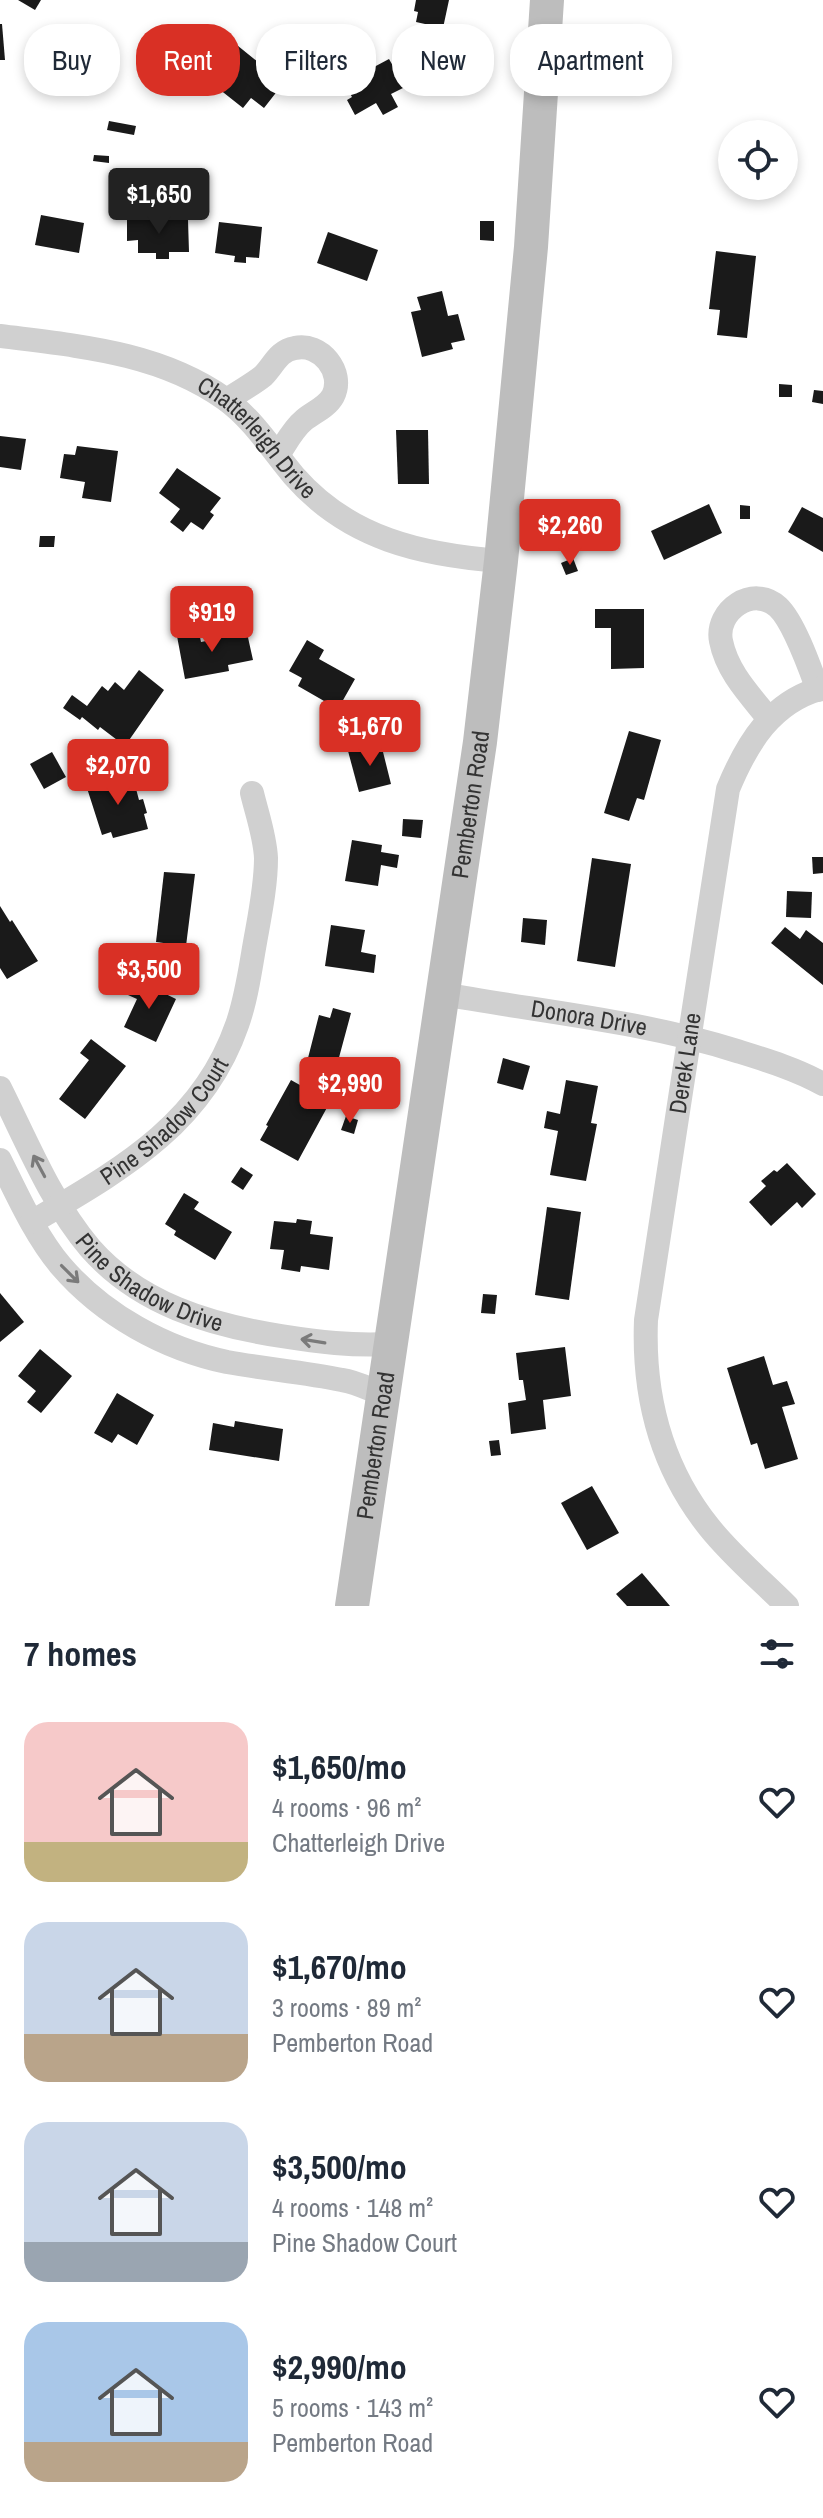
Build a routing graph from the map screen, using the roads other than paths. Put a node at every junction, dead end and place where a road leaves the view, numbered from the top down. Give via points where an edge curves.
1 (547, 0) edge
2 (0, 336) edge
3 (227, 400) junction
4 (278, 455) junction
5 (501, 561) junction
6 (820, 689) edge
7 (769, 719) junction
8 (252, 793) dead end
9 (443, 994) junction
10 (690, 1036) junction
11 (823, 1084) edge
12 (0, 1088) edge
13 (0, 1160) edge
14 (60, 1205) junction
15 (32, 1222) junction
16 (390, 1344) junction
17 (382, 1394) junction
18 (352, 1606) edge
19 (787, 1606) edge

1 - 5 street, Pemberton Road via 531,247
2 - 3 street, Chatterleigh Drive via 159,364
3 - 4 street, Chatterleigh Drive
3 - 4 street via 263,376 285,351 302,347 329,361 334,369 332,397 296,429
4 - 5 street, Chatterleigh Drive via 339,515 370,533 425,552
5 - 9 street, Pemberton Road
6 - 7 street, Derek Lane via 791,701
6 - 7 street via 778,607 755,598 736,605 725,616 720,639 738,680
7 - 10 street, Derek Lane via 741,758 728,789
8 - 14 street, Pine Shadow Court via 265,848 261,907 241,1012 221,1062 194,1104 158,1141
9 - 10 street, Donora Drive
9 - 16 street, Pemberton Road
10 - 11 street, Donora Drive via 777,1063
10 - 19 street, Derek Lane via 646,1320 648,1387 667,1458 693,1506
14 -> 12 street, Pine Shadow Drive
13 - 15 street, Pine Shadow Drive
14 - 15 street, Pine Shadow Court
16 -> 14 street, Pine Shadow Drive via 339,1345 199,1319 116,1273 90,1248
15 -> 17 street, Pine Shadow Drive via 61,1265 93,1297 169,1344 227,1362 345,1380
16 - 17 street, Pemberton Road
17 - 18 street, Pemberton Road

